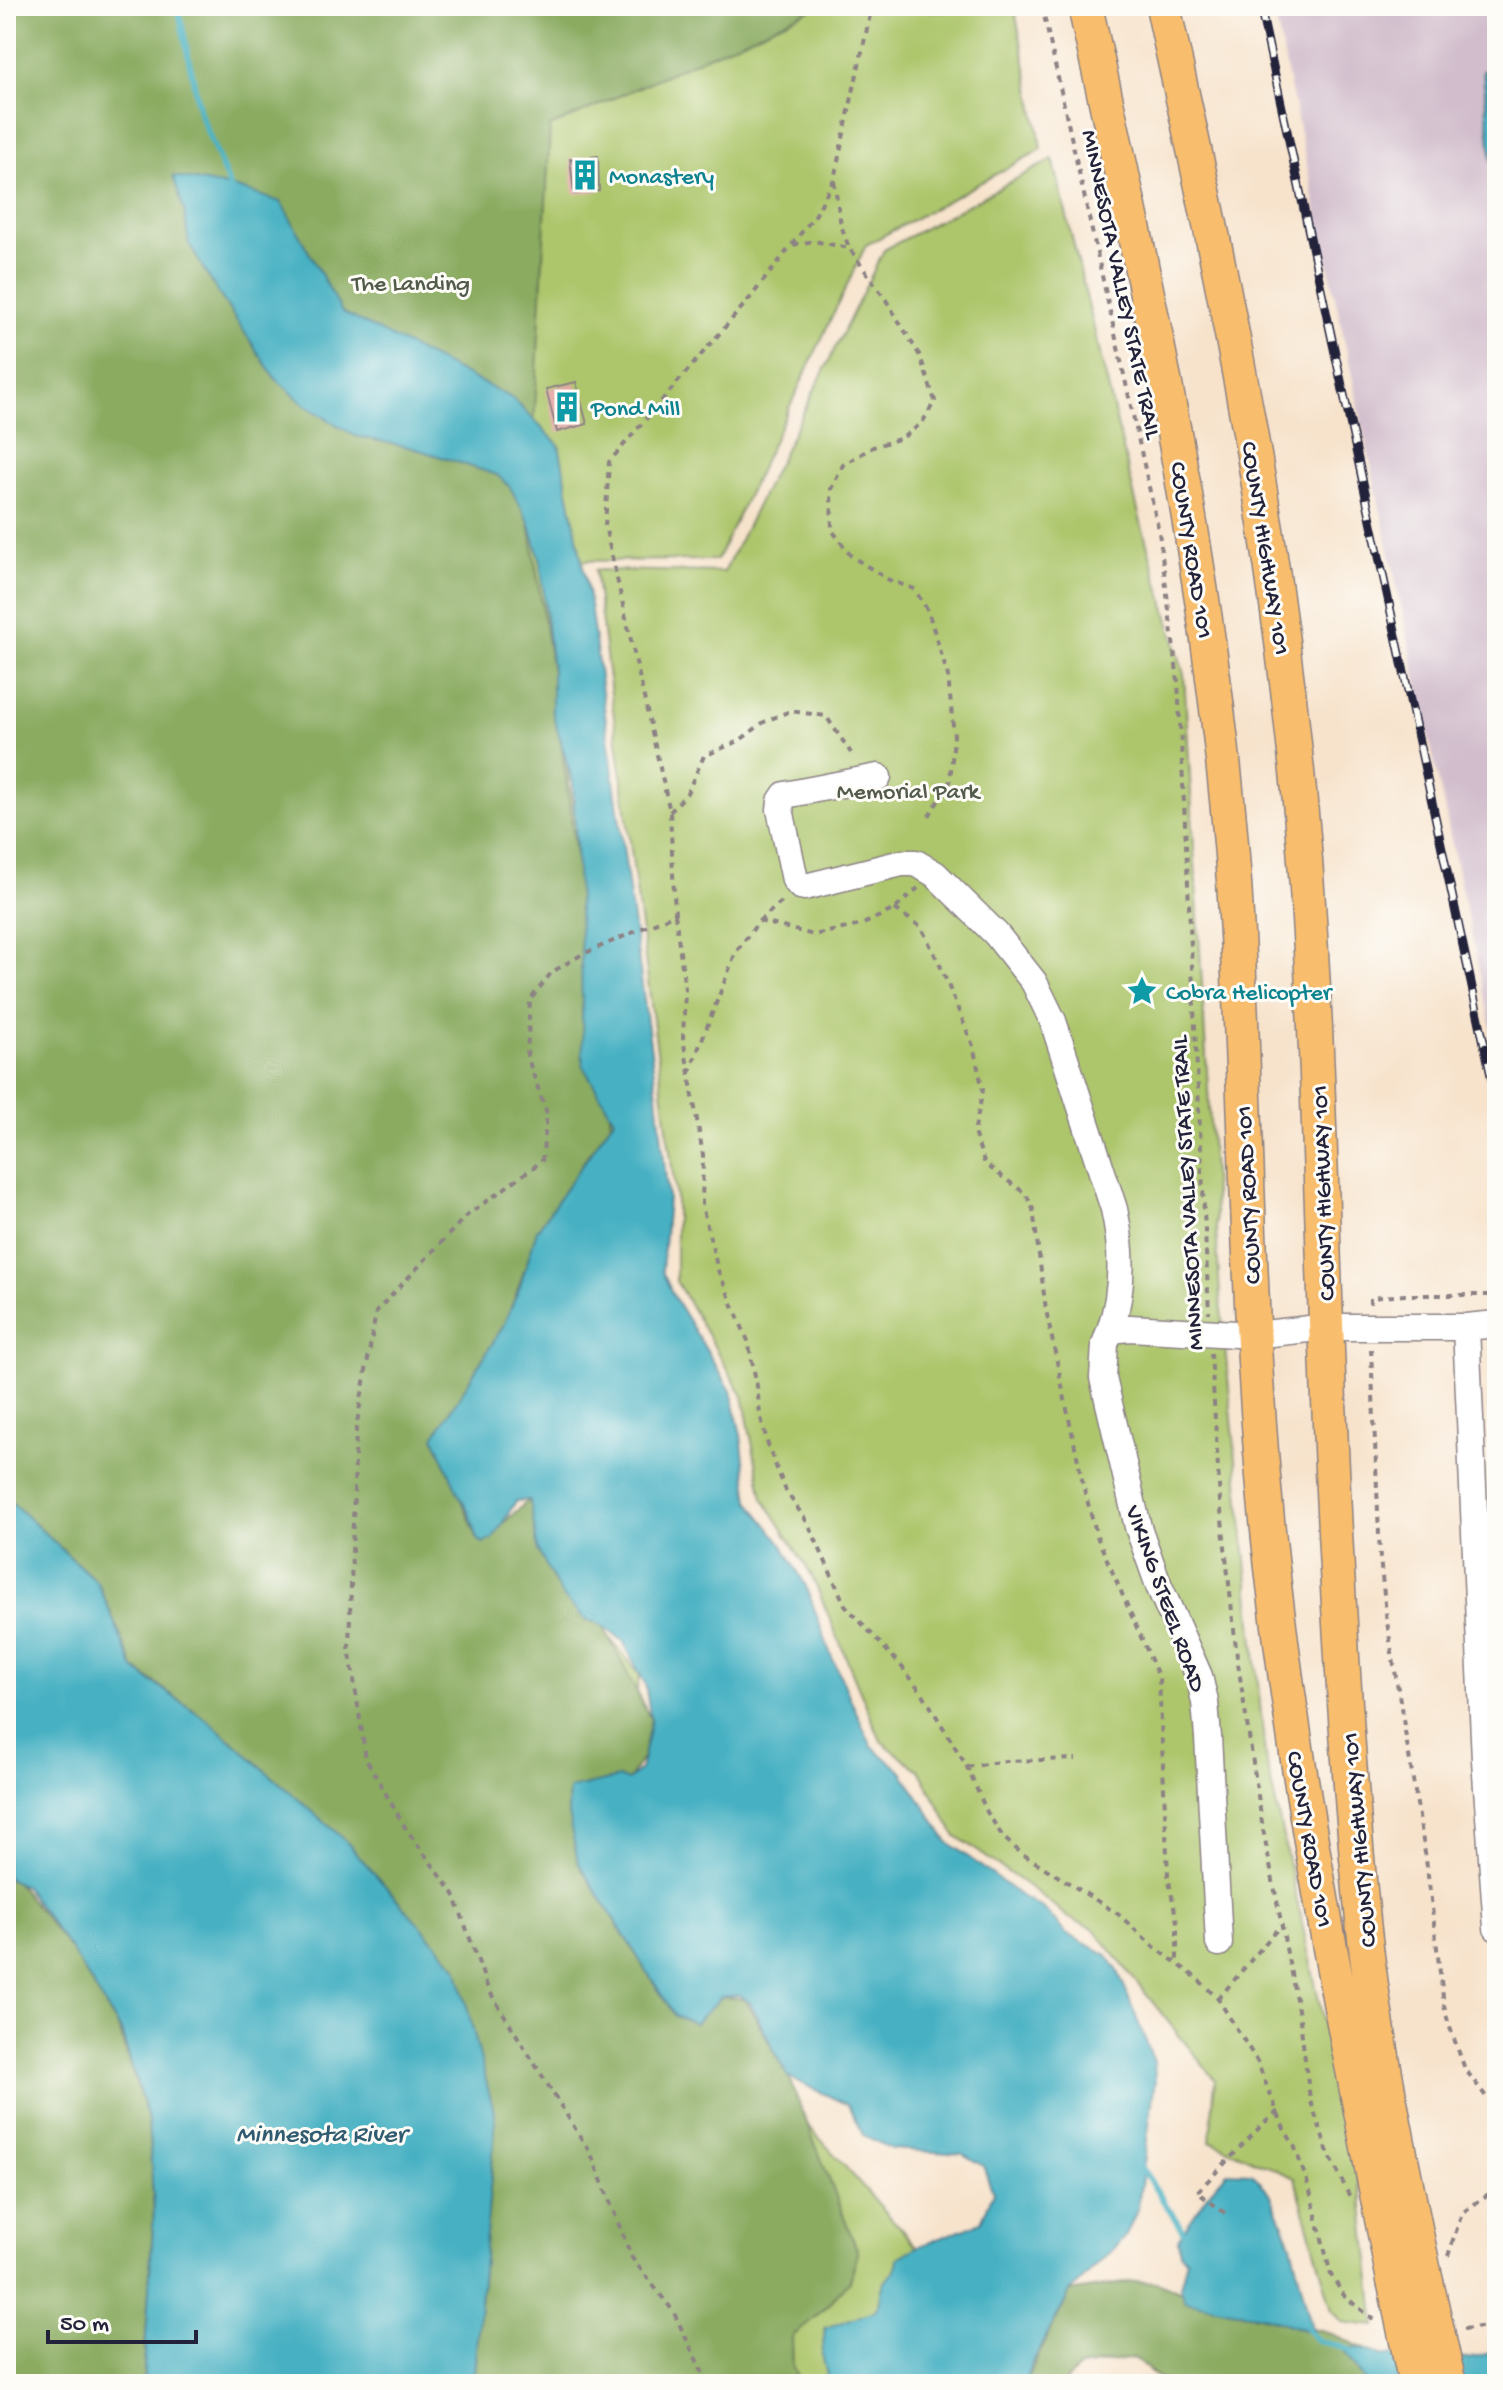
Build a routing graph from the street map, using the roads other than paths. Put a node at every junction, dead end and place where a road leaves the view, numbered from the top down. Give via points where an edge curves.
1 (1085, 6) edge
2 (1163, 6) edge
3 (878, 777) dead end
4 (1497, 1324) edge
5 (1327, 1327) junction
6 (1466, 1327) junction
7 (1110, 1330) junction
8 (1254, 1335) junction
9 (1497, 1928) edge
10 (1219, 1943) dead end
11 (1422, 2276) junction
12 (1416, 2384) edge
13 (1449, 2384) edge

1 - 8 main road, COUNTY ROAD 101 via 1166,387 1216,709 1234,883
2 - 5 main road, COUNTY HIGHWAY 101 via 1234,342 1290,702 1315,1018
3 - 7 street, VIKING STEEL ROAD via 785,795 780,809 795,880 805,887 916,863 935,874 1007,946 1034,982 1053,1021 1119,1230 1121,1279
4 - 6 street
5 - 6 street
5 - 8 street
5 - 11 main road, COUNTY HIGHWAY 101 via 1345,1687 1365,1934
6 - 9 street
7 - 8 street
7 - 10 street, VIKING STEEL ROAD via 1103,1378 1138,1527 1205,1702
8 - 11 main road, COUNTY ROAD 101 via 1269,1538 1316,1875
11 - 12 main road, COUNTY ROAD 101, bridge
11 - 13 main road, COUNTY HIGHWAY 101, bridge

